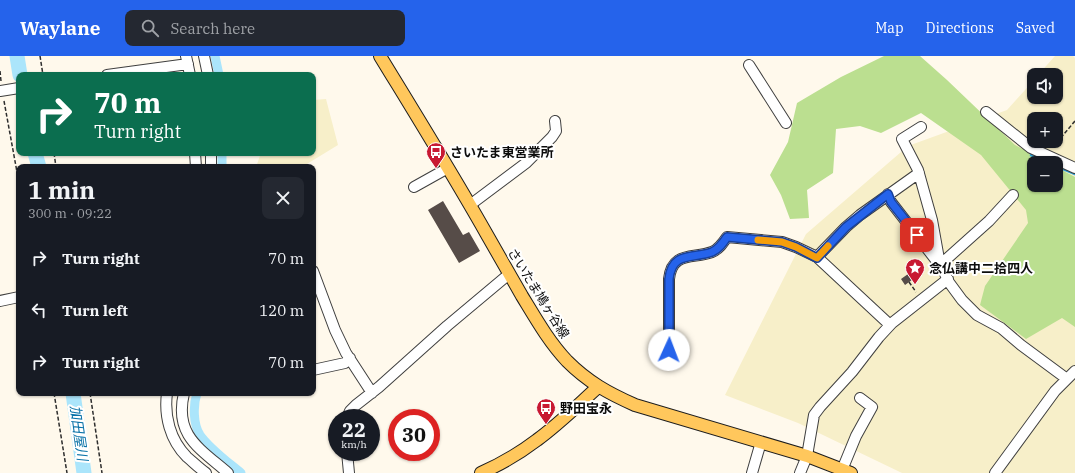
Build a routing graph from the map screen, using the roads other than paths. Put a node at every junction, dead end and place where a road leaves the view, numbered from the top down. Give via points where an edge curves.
1 (204, 56) edge
2 (380, 56) edge
3 (187, 60) edge
4 (749, 64) dead end
5 (123, 72) edge
6 (189, 72) edge
7 (207, 72) edge
8 (16, 88) edge
9 (3, 90) edge
10 (986, 112) dead end
11 (555, 121) dead end
12 (786, 123) dead end
13 (921, 127) dead end
14 (448, 168) junction
15 (1075, 168) edge
16 (919, 173) junction
17 (414, 187) dead end
18 (888, 194) junction
19 (1013, 195) dead end
20 (470, 205) junction
21 (817, 258) junction
22 (942, 266) junction
23 (510, 274) junction
24 (316, 279) edge
25 (948, 279) junction
26 (16, 298) edge
27 (0, 300) edge
28 (890, 325) junction
29 (669, 350) dead end
30 (350, 358) junction
31 (316, 369) edge
32 (1075, 371) edge
33 (1067, 379) junction
34 (598, 386) junction
35 (372, 392) junction
36 (167, 396) edge
37 (183, 396) edge
38 (860, 398) dead end
39 (352, 409) edge
40 (761, 442) junction
41 (807, 456) junction
42 (348, 461) edge
43 (847, 471) edge
44 (206, 473) edge
45 (228, 473) edge
46 (349, 473) edge
47 (481, 473) edge
48 (752, 473) edge
49 (800, 473) edge
50 (995, 473) edge

1 - 7 street
2 - 14 main road, さいたま鳩ヶ谷線
3 - 5 street
3 - 6 street
4 - 12 street
8 - 9 street
10 - 15 street via 1031,148
11 - 20 street via 556,131 552,137 526,163
13 - 16 street via 902,139
14 - 17 street
14 - 20 main road, さいたま鳩ヶ谷線
16 - 18 street
16 - 22 street
18 - 21 street via 846,227
18 - 22 street via 891,202
19 - 22 street
20 - 23 main road, さいたま鳩ヶ谷線
21 - 28 street
21 - 29 street via 782,242 727,237 719,248 711,252 678,261 672,266 669,279
22 - 25 street
23 - 34 main road, さいたま鳩ヶ谷線 via 554,346
23 - 35 street
24 - 30 street via 335,330
25 - 28 street
25 - 33 street via 962,300 977,315 1001,328
26 - 27 street
28 - 41 street via 814,415
30 - 31 street via 345,363
30 - 35 street
32 - 33 street
33 - 50 street via 1055,391
34 - 40 main road, さいたま鳩ヶ谷線 via 635,405
34 - 47 main road via 537,440
35 - 39 street
36 - 44 street via 168,425 174,440 186,456
37 - 45 street via 181,415 188,434 194,443
38 - 43 street via 872,408 856,436
40 - 41 main road, さいたま鳩ヶ谷線
40 - 48 street
41 - 43 main road, さいたま鳩ヶ谷線
41 - 49 street
42 - 46 street

